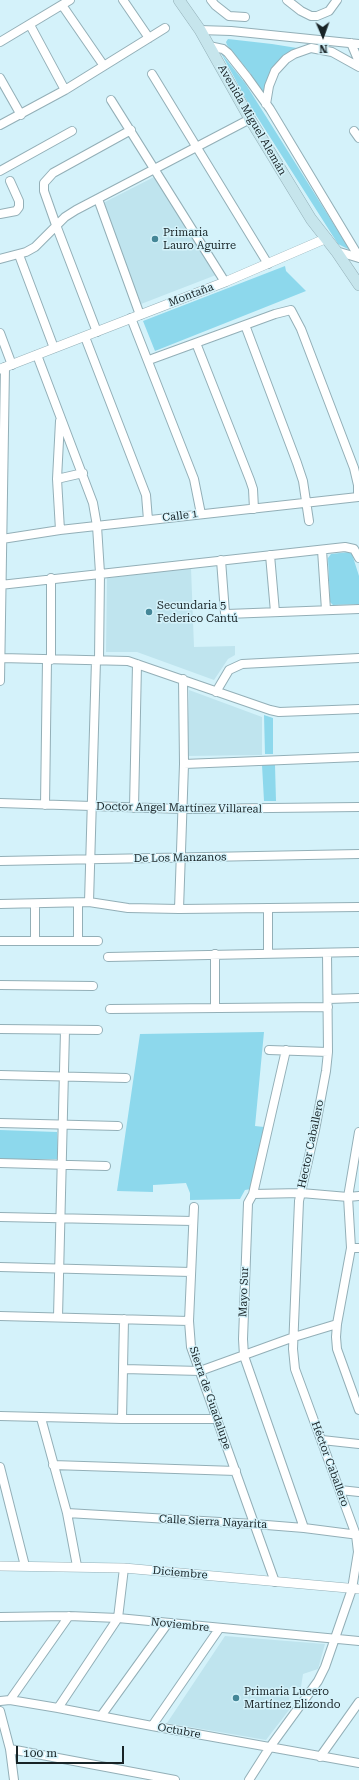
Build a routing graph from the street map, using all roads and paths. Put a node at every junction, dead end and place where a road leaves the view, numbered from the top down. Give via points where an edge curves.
1 (123, 0) edge
2 (179, 0) edge
3 (211, 0) edge
4 (287, 0) edge
5 (337, 0) edge
6 (66, 2) edge
7 (245, 17) dead end
8 (30, 25) junction
9 (165, 28) dead end
10 (200, 30) junction
11 (289, 36) junction
12 (149, 38) junction
13 (0, 42) edge
14 (355, 44) edge
15 (209, 46) junction
16 (311, 48) junction
17 (359, 62) edge
18 (104, 66) junction
19 (359, 67) edge
20 (152, 74) dead end
21 (0, 78) edge
22 (65, 90) junction
23 (111, 100) dead end
24 (268, 107) junction
25 (21, 115) junction
26 (250, 119) junction
27 (0, 125) edge
28 (131, 130) junction
29 (72, 131) dead end
30 (354, 131) dead end
31 (359, 138) edge
32 (195, 148) junction
33 (156, 168) junction
34 (0, 170) edge
35 (10, 181) dead end
36 (98, 199) junction
37 (0, 214) edge
38 (56, 225) junction
39 (327, 238) junction
40 (336, 251) junction
41 (19, 255) junction
42 (359, 257) edge
43 (0, 259) edge
44 (268, 264) junction
45 (226, 282) junction
46 (359, 285) edge
47 (136, 316) junction
48 (245, 325) junction
49 (97, 332) junction
50 (0, 333) edge
51 (85, 337) junction
52 (196, 343) junction
53 (54, 348) junction
54 (37, 355) junction
55 (149, 360) junction
56 (6, 367) edge
57 (60, 417) junction
58 (82, 473) junction
59 (57, 479) junction
60 (358, 497) edge
61 (306, 504) junction
62 (1, 507) edge
63 (254, 508) junction
64 (201, 514) junction
65 (148, 520) junction
66 (308, 521) dead end
67 (97, 526) junction
68 (60, 530) junction
69 (2, 539) junction
70 (322, 550) junction
71 (270, 555) junction
72 (359, 558) edge
73 (221, 560) junction
74 (100, 573) junction
75 (51, 578) junction
76 (1, 585) edge
77 (359, 609) edge
78 (326, 610) junction
79 (275, 612) junction
80 (1, 658) edge
81 (359, 658) edge
82 (49, 660) junction
83 (97, 660) junction
84 (137, 664) junction
85 (183, 679) junction
86 (0, 681) edge
87 (216, 692) junction
88 (359, 709) edge
89 (359, 757) edge
90 (184, 764) junction
91 (0, 803) edge
92 (45, 805) junction
93 (91, 807) junction
94 (359, 807) edge
95 (134, 808) junction
96 (183, 809) junction
97 (359, 854) edge
98 (181, 858) junction
99 (90, 860) junction
100 (0, 861) edge
101 (89, 902) junction
102 (0, 904) edge
103 (78, 904) junction
104 (35, 905) junction
105 (359, 906) edge
106 (268, 908) junction
107 (179, 909) junction
108 (0, 941) edge
109 (35, 941) junction
110 (78, 941) junction
111 (98, 941) dead end
112 (327, 952) junction
113 (359, 952) edge
114 (215, 954) junction
115 (268, 954) junction
116 (108, 957) dead end
117 (0, 985) edge
118 (93, 986) dead end
119 (359, 998) edge
120 (328, 1003) junction
121 (215, 1008) junction
122 (110, 1009) dead end
123 (0, 1029) edge
124 (65, 1030) junction
125 (98, 1030) dead end
126 (269, 1050) dead end
127 (286, 1050) junction
128 (328, 1052) junction
129 (0, 1075) edge
130 (65, 1077) junction
131 (126, 1078) dead end
132 (0, 1123) edge
133 (63, 1125) junction
134 (118, 1126) dead end
135 (359, 1132) edge
136 (0, 1163) edge
137 (62, 1165) junction
138 (106, 1166) dead end
139 (301, 1193) junction
140 (253, 1194) junction
141 (359, 1196) edge
142 (348, 1197) junction
143 (194, 1207) dead end
144 (0, 1217) edge
145 (61, 1218) junction
146 (193, 1221) junction
147 (355, 1248) edge
148 (0, 1266) edge
149 (59, 1268) junction
150 (191, 1272) junction
151 (0, 1316) edge
152 (58, 1317) junction
153 (124, 1319) junction
154 (189, 1320) junction
155 (337, 1324) junction
156 (294, 1337) junction
157 (244, 1356) junction
158 (124, 1369) junction
159 (200, 1371) junction
160 (359, 1410) edge
161 (0, 1416) edge
162 (41, 1418) junction
163 (122, 1419) junction
164 (217, 1420) junction
165 (322, 1440) junction
166 (359, 1444) edge
167 (53, 1465) junction
168 (0, 1467) edge
169 (236, 1471) junction
170 (340, 1490) junction
171 (359, 1492) edge
172 (67, 1513) junction
173 (254, 1524) junction
174 (304, 1528) junction
175 (358, 1535) edge
176 (0, 1566) edge
177 (25, 1566) junction
178 (77, 1566) junction
179 (124, 1568) junction
180 (275, 1582) junction
181 (356, 1589) edge
182 (69, 1616) junction
183 (0, 1618) edge
184 (118, 1618) junction
185 (168, 1623) junction
186 (219, 1629) junction
187 (335, 1640) junction
188 (359, 1641) edge
189 (10, 1700) junction
190 (0, 1702) edge
191 (359, 1702) edge
192 (58, 1708) junction
193 (0, 1711) edge
194 (101, 1716) junction
195 (152, 1726) junction
196 (270, 1747) junction
197 (10, 1749) junction
198 (320, 1757) junction
199 (359, 1763) edge
200 (14, 1780) edge
201 (175, 1780) edge
202 (249, 1780) edge

1 - 12 street
2 - 10 main road, Avenida Miguel Alemán
3 - 7 street via 228,16
4 - 5 street via 300,12 318,16 328,11
6 - 8 street
6 - 18 street
8 - 13 street
8 - 22 street
9 - 12 street
10 - 11 street
10 - 15 main road, Avenida Miguel Alemán
11 - 14 street
11 - 16 street
12 - 18 street
14 - 17 street
15 - 24 street via 223,49 228,53
15 - 26 main road, Avenida Miguel Alemán
16 - 19 street via 339,54
16 - 24 street via 286,59 275,71 269,86
18 - 22 street
20 - 32 street
21 - 25 street
22 - 25 street
23 - 28 street
24 - 42 street
25 - 27 street
26 - 32 street
26 - 39 main road, Avenida Miguel Alemán via 311,219
28 - 33 street
28 - 38 street via 53,173 45,181 44,191
29 - 34 street
30 - 31 street
32 - 33 street
32 - 44 street
33 - 36 street
33 - 45 street
35 - 37 street via 19,207 16,211
36 - 38 street
36 - 47 street
38 - 41 street via 35,247
38 - 49 street
39 - 40 main road
39 - 44 street, Montaña
40 - 42 street
40 - 46 main road
41 - 43 street
41 - 53 street
44 - 45 street, Montaña
45 - 47 street, Montaña
47 - 49 street, Montaña
47 - 55 street
48 - 52 street
48 - 60 street via 283,311 293,312 354,468
48 - 61 street via 297,463 303,481
49 - 51 street, Montaña
50 - 56 street
51 - 53 street, Montaña
51 - 65 street via 146,495
52 - 55 street
52 - 63 street via 250,480
53 - 54 street, Montaña
54 - 56 street, Montaña
54 - 57 street
55 - 64 street via 194,479
56 - 62 street
57 - 58 street
57 - 59 street
58 - 59 street
58 - 67 street via 93,503
59 - 68 street
60 - 61 street, Calle 1
61 - 63 street, Calle 1
61 - 66 street
62 - 69 street
63 - 64 street, Calle 1
64 - 65 street, Calle 1
65 - 67 street, Calle 1
67 - 68 street, Calle 1
67 - 74 street
68 - 69 street, Calle 1
69 - 76 street
70 - 71 street
70 - 72 street via 350,547
70 - 78 street
71 - 73 street
71 - 79 street
73 - 74 street
73 - 79 street via 225,613 232,615
74 - 75 street
74 - 83 street
75 - 76 street
75 - 82 street
76 - 80 street
77 - 78 street
78 - 79 street
80 - 82 street
80 - 86 street
81 - 87 street via 242,664 229,670
82 - 83 street
82 - 92 street
83 - 84 street
83 - 93 street
84 - 85 street
84 - 95 street
85 - 87 street
85 - 90 street
87 - 88 street via 279,712
89 - 90 street
90 - 96 street
91 - 92 street, Doctor Angel Martínez Villareal
92 - 93 street, Doctor Angel Martínez Villareal
93 - 95 street, Doctor Angel Martínez Villareal
93 - 99 street
94 - 96 street, Doctor Angel Martínez Villareal
95 - 96 street, Doctor Angel Martínez Villareal
96 - 98 street
97 - 98 street, De Los Manzanos
98 - 99 street, De Los Manzanos
98 - 107 street
99 - 100 street, De Los Manzanos
99 - 101 street
101 - 103 street
101 - 107 street via 128,908
102 - 104 street
103 - 104 street
103 - 110 street
104 - 109 street
105 - 106 street
106 - 107 street
106 - 115 street
108 - 109 street
109 - 110 street
110 - 111 street
112 - 113 street
112 - 115 street
112 - 120 street, Hector Caballero
114 - 115 street
114 - 116 street
114 - 121 street
117 - 118 street
119 - 120 street
120 - 121 street
120 - 128 street, Hector Caballero
121 - 122 street
123 - 124 street
124 - 125 street
124 - 130 street
126 - 127 street
127 - 128 street
127 - 140 street, Mayo Sur
128 - 139 street, Hector Caballero
129 - 130 street
130 - 131 street
130 - 133 street
132 - 133 street
133 - 134 street
133 - 137 street
135 - 142 street
136 - 137 street
137 - 138 street
137 - 145 street
139 - 140 street
139 - 142 street
139 - 156 street, Hector Caballero
140 - 157 street, Mayo Sur via 248,1203
141 - 142 street
142 - 147 street
143 - 146 street, Sierra de Guadalupe
144 - 145 street
145 - 146 street
145 - 149 street
146 - 150 street, Sierra de Guadalupe
147 - 155 street
148 - 149 street
149 - 150 street
149 - 152 street
150 - 154 street, Sierra de Guadalupe
151 - 152 street
152 - 153 street
153 - 154 street
153 - 158 street
154 - 159 street, Sierra de Guadalupe via 191,1347
155 - 156 street
155 - 160 street via 337,1348
156 - 157 street
156 - 165 street, Héctor Caballero via 295,1369
157 - 159 street
157 - 174 street, Mayo Sur
158 - 159 street
158 - 163 street
159 - 164 street, Sierra de Guadalupe
161 - 162 street
162 - 163 street
162 - 167 street
163 - 164 street
164 - 169 street, Sierra de Guadalupe
165 - 166 street
165 - 170 street, Héctor Caballero
167 - 169 street
167 - 172 street
168 - 177 street
169 - 173 street, Sierra de Guadalupe
170 - 171 street
170 - 175 street, Héctor Caballero
172 - 173 street, Calle Sierra Nayarita
172 - 178 street
173 - 174 street, Calle Sierra Nayarita
173 - 180 street, Sierra de Guadalupe
174 - 175 street, Calle Sierra Nayarita
175 - 181 street, Héctor Caballero
176 - 177 street, Diciembre
177 - 178 street, Diciembre
178 - 179 street, Diciembre
179 - 180 street, Diciembre
179 - 184 street
180 - 181 street, Diciembre
181 - 187 street, Héctor Caballero
182 - 183 street, Noviembre
182 - 184 street, Noviembre
182 - 189 street
184 - 185 street, Noviembre
184 - 192 street
185 - 186 street, Noviembre
185 - 194 street
186 - 187 street, Noviembre
186 - 195 street
187 - 188 street, Noviembre
187 - 196 street, Héctor Caballero via 318,1680
189 - 190 street, Octubre
189 - 192 street, Octubre
191 - 198 street
192 - 194 street, Octubre
193 - 197 street
194 - 195 street, Octubre
195 - 196 street, Octubre
196 - 198 street, Octubre
196 - 202 street, Héctor Caballero
197 - 200 street
197 - 201 street
198 - 199 street, Octubre

